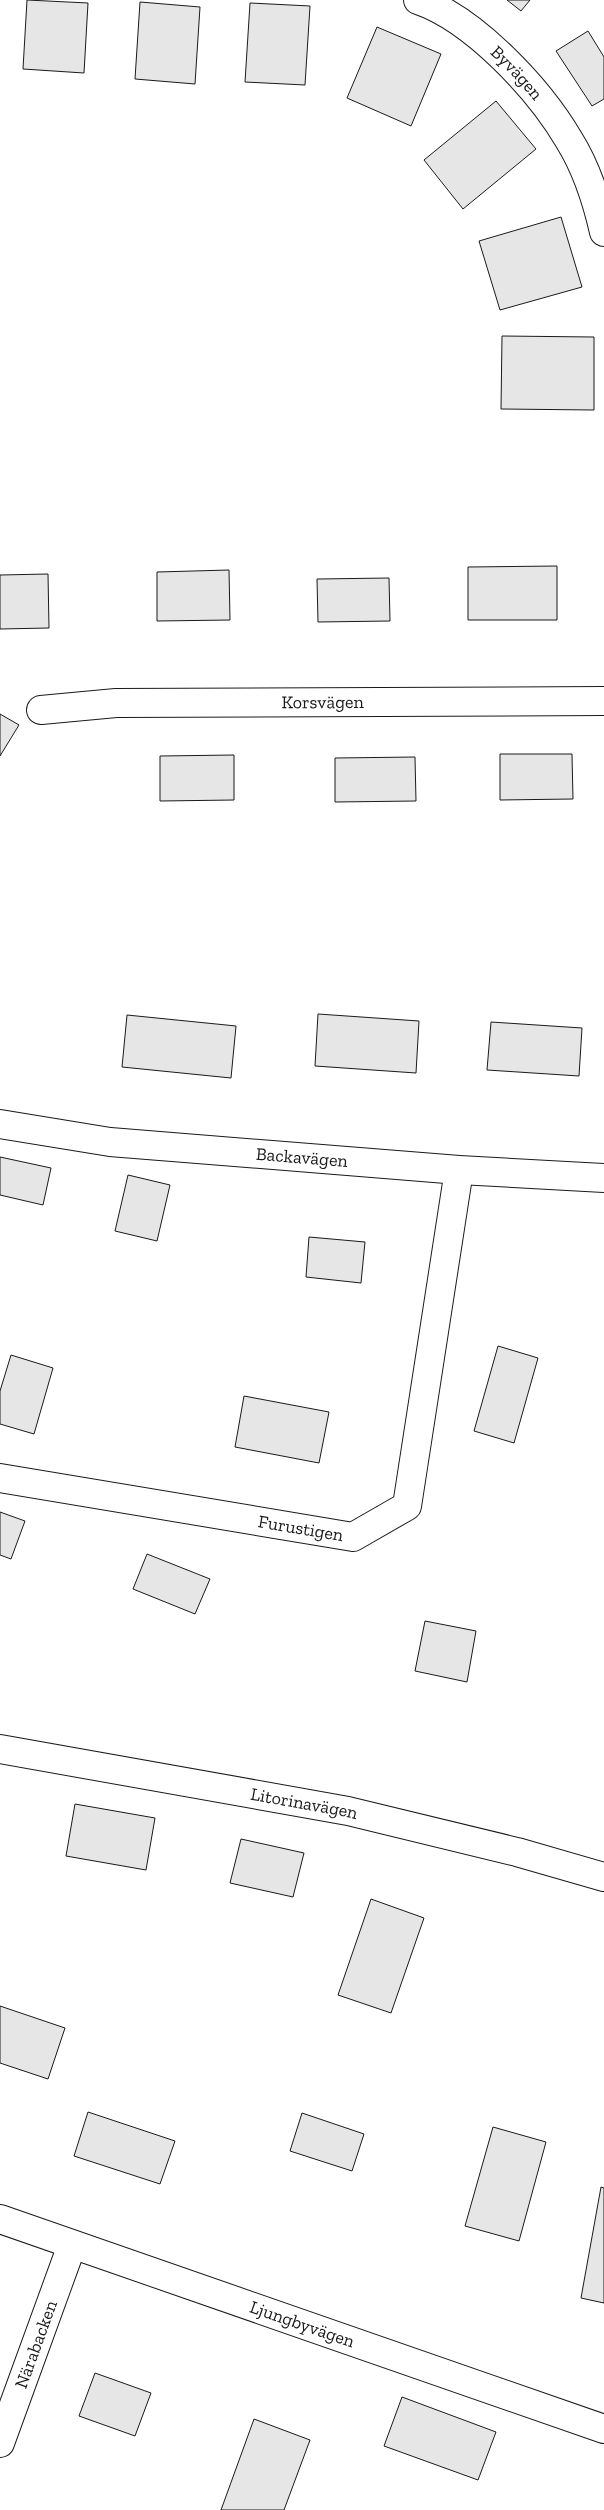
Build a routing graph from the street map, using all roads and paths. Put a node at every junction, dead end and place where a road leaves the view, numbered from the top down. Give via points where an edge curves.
1 (418, 0) edge
2 (595, 170) edge
3 (604, 232) edge
4 (604, 701) edge
5 (41, 710) dead end
6 (0, 1124) edge
7 (458, 1170) junction
8 (604, 1178) edge
9 (0, 1478) edge
10 (0, 1749) edge
11 (604, 1877) edge
12 (0, 2220) edge
13 (72, 2245) junction
14 (604, 2429) edge
15 (0, 2443) edge

1 - 2 street, Byvägen via 452,16 486,42 542,100
2 - 3 street, Byvägen
4 - 5 street, Korsvägen via 116,703
6 - 7 street, Backavägen via 110,1142
7 - 8 street, Backavägen
7 - 9 street, Furustigen via 407,1506 353,1537
10 - 11 street, Litorinavägen via 348,1810
12 - 13 street, Ljungbyvägen
13 - 14 street, Ljungbyvägen
13 - 15 street, Närabacken

